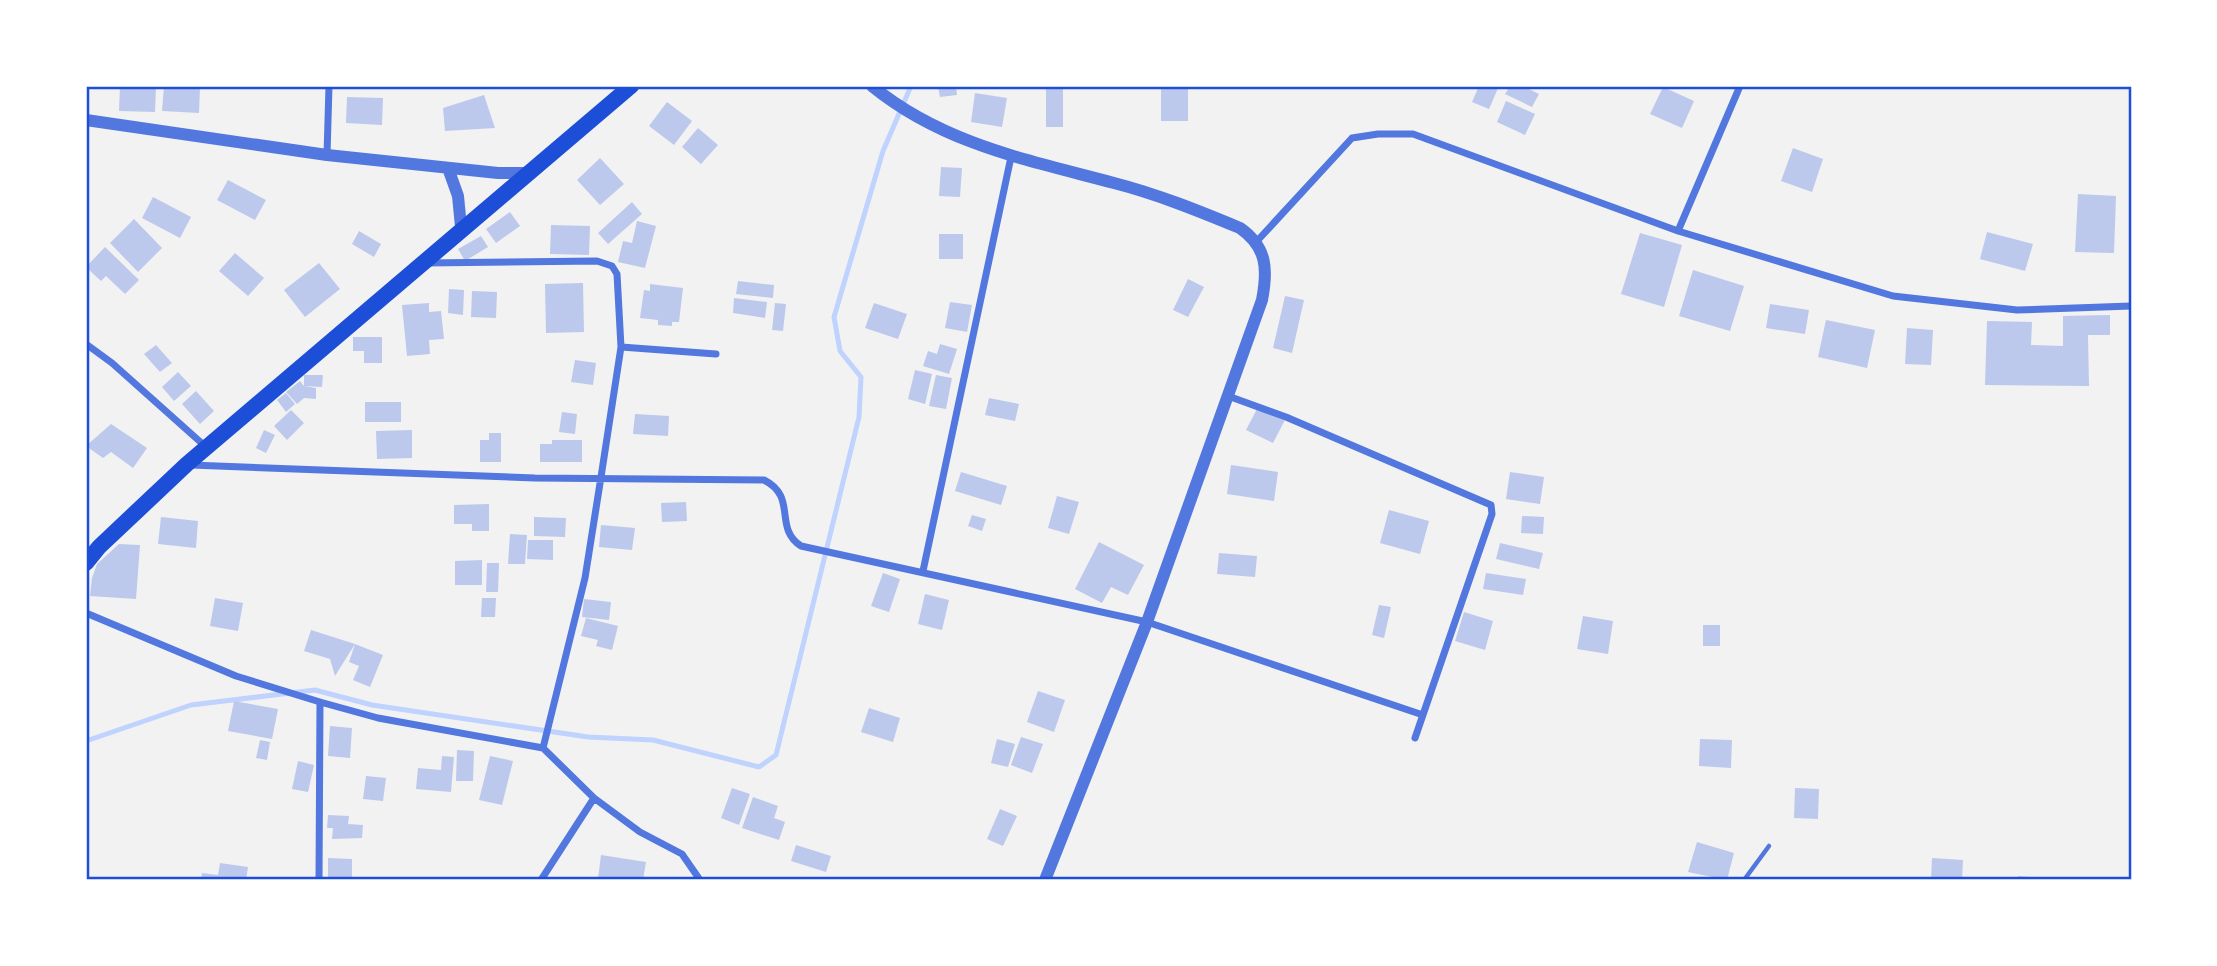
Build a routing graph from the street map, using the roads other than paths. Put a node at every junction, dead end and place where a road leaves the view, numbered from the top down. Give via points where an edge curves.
1 (329, 86) edge
2 (631, 86) edge
3 (872, 86) edge
4 (1740, 86) edge
5 (86, 120) edge
6 (327, 155) junction
7 (1011, 157) junction
8 (448, 167) junction
9 (527, 173) junction
10 (461, 227) junction
11 (1678, 231) junction
12 (1258, 240) junction
13 (425, 264) junction
14 (2131, 306) edge
15 (86, 344) edge
16 (621, 347) junction
17 (716, 354) dead end
18 (1228, 396) junction
19 (207, 447) junction
20 (187, 464) junction
21 (601, 477) junction
22 (86, 563) edge
23 (923, 571) junction
24 (86, 613) edge
25 (1147, 622) junction
26 (320, 702) junction
27 (1423, 715) junction
28 (1415, 738) dead end
29 (543, 745) junction
30 (594, 798) junction
31 (1769, 846) dead end
32 (319, 880) edge
33 (541, 880) edge
34 (700, 880) edge
35 (1045, 880) edge
36 (1744, 880) edge

1 - 6 street
2 - 9 main road
3 - 7 street via 912,114
4 - 11 street
5 - 6 street
6 - 8 street
7 - 12 street via 1117,183 1194,209
7 - 23 street
8 - 9 street
8 - 10 street
9 - 10 main road
10 - 13 main road
11 - 12 street via 1413,134 1378,134 1352,138
11 - 14 street via 1894,296 2017,310
12 - 18 street via 1266,283
13 - 16 street via 597,261 612,266 621,301
13 - 19 main road
15 - 19 street
16 - 17 street
16 - 21 street
18 - 25 street
18 - 27 street via 1491,505 1492,514
19 - 20 main road
20 - 21 street
20 - 22 main road
21 - 23 street via 764,480 778,486 791,540
21 - 29 street via 584,578
23 - 25 street
24 - 26 street via 236,676
25 - 27 street
25 - 35 street
26 - 29 street via 378,718
26 - 32 street
27 - 28 street
29 - 30 street
30 - 33 street
30 - 34 street via 640,832 682,854
31 - 36 lane

